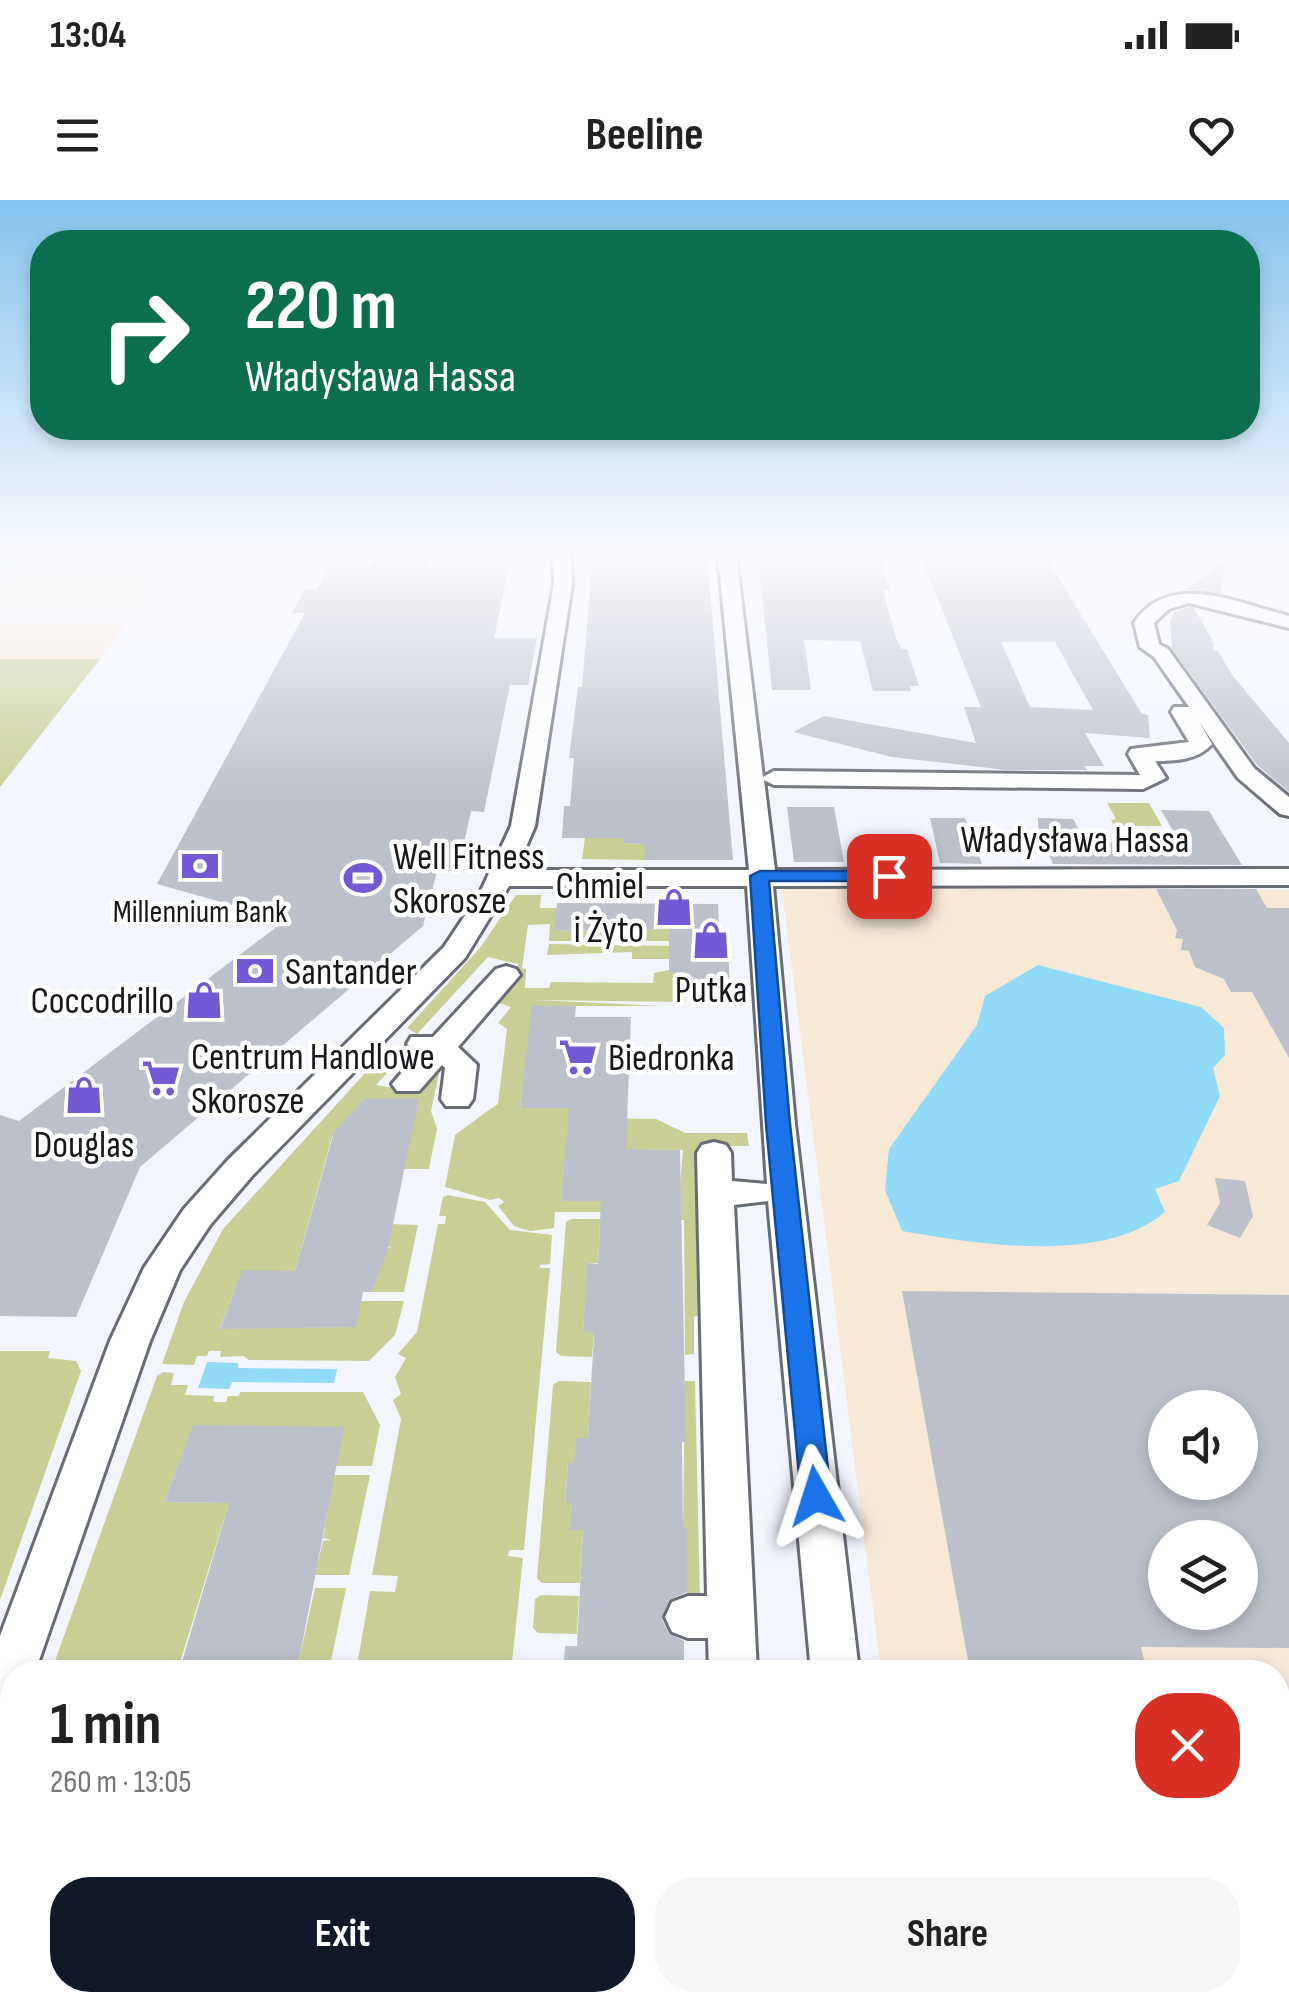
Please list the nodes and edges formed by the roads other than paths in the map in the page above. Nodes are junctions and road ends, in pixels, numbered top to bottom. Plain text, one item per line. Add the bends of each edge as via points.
1 (547, 640) edge
2 (736, 640) edge
3 (1148, 640) edge
4 (1182, 712) dead end
5 (774, 778) dead end
6 (1289, 809) edge
7 (760, 876) junction
8 (1289, 876) edge
9 (501, 878) junction
10 (506, 975) dead end
11 (431, 1046) junction
12 (408, 1084) dead end
13 (457, 1099) dead end
14 (730, 1180) dead end
15 (15, 1660) edge
16 (728, 1660) edge
17 (834, 1660) edge

1 - 9 street via 522,826
2 - 7 street
3 - 6 street via 1246,773
4 - 5 street via 1201,744 1139,754 1154,778 1142,782
7 - 8 street, Władysława Hassa
7 - 9 street, Władysława Hassa
7 - 17 street via 778,1124
9 - 15 street via 454,952 240,1168 163,1268
10 - 11 street
11 - 12 street
11 - 13 street via 460,1065
14 - 16 street via 709,1617

